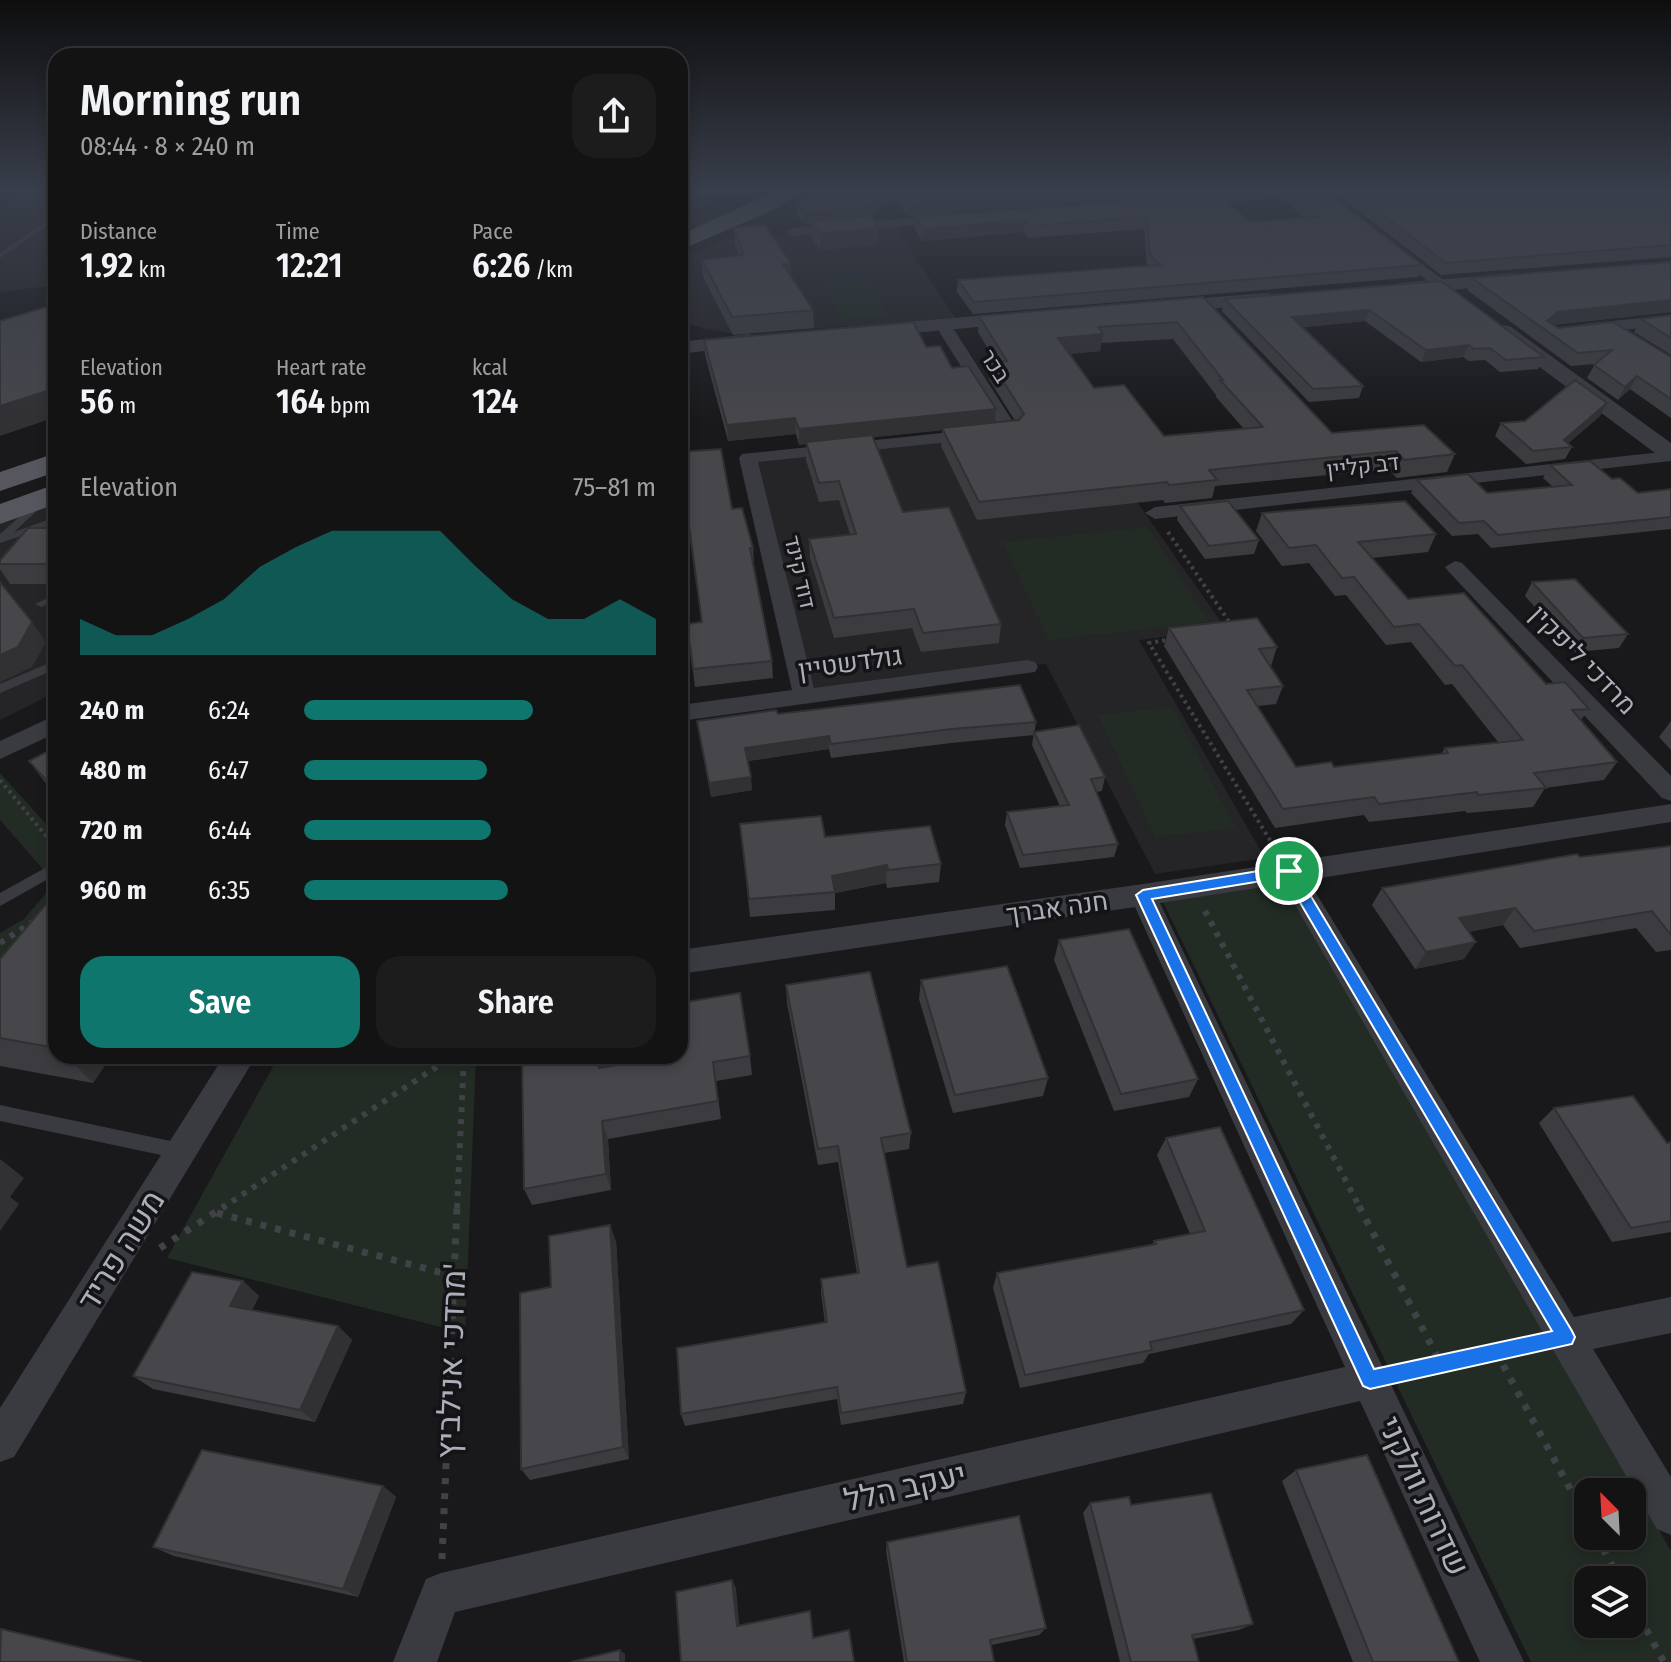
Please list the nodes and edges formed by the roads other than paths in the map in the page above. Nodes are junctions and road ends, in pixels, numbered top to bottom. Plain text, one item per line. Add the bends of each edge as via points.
1 (1417, 267) edge
2 (1534, 277) edge
3 (1443, 286) junction
4 (1383, 290) edge
5 (1293, 297) edge
6 (1203, 304) junction
7 (1142, 309) edge
8 (1050, 316) edge
9 (1671, 320) edge
10 (943, 325) junction
11 (1223, 325) edge
12 (1610, 327) junction
13 (1566, 331) edge
14 (853, 332) edge
15 (688, 334) edge
16 (763, 339) edge
17 (718, 342) junction
18 (1634, 343) edge
19 (688, 347) edge
20 (1671, 455) edge
21 (748, 458) joint
22 (48, 466) edge
23 (4, 485) edge
24 (48, 497) edge
25 (48, 500) edge
26 (48, 502) edge
27 (48, 502) edge
28 (1155, 513) road end
29 (0, 515) edge
30 (0, 541) edge
31 (1455, 567) dead end
32 (48, 601) edge
33 (41, 604) dead end
34 (1027, 667) dead end
35 (48, 668) edge
36 (0, 689) edge
37 (805, 697) junction
38 (688, 712) edge
39 (48, 727) edge
40 (0, 751) edge
41 (1671, 792) edge
42 (1671, 813) edge
43 (1289, 871) junction
44 (45, 874) dead end
45 (1143, 895) junction
46 (0, 900) edge
47 (688, 955) edge
48 (236, 1064) edge
49 (0, 1113) edge
50 (180, 1151) junction
51 (1671, 1315) edge
52 (1566, 1337) junction
53 (1370, 1380) junction
54 (0, 1443) edge
55 (1671, 1515) edge
56 (415, 1662) edge
57 (1502, 1662) edge

1 - 3 street
2 - 3 street
3 - 4 street
3 - 20 street
5 - 6 street
6 - 7 street
6 - 11 street
8 - 10 street
9 - 12 street
10 - 14 street
10 - 21 street, בכר via 1010,431
12 - 13 street
12 - 18 street
15 - 17 street
16 - 17 street
17 - 19 street
20 - 28 street, דב קליין
21 - 37 street, דוד קינד
22 - 23 main road
23 - 24 main road
25 - 29 main road
26 - 30 lane
27 - 30 lane
31 - 41 street, מרדכי ליפקין
32 - 33 lane
34 - 37 street, גולדשטיין
35 - 36 lane
37 - 38 street, גולדשטיין
39 - 40 street
42 - 43 street, חנה אברך
43 - 45 street, חנה אברך
43 - 52 street
44 - 46 lane
45 - 47 street, חנה אברך
45 - 53 street, שדרות וולקני
48 - 50 street, משה פריד
49 - 50 lane
50 - 54 street, משה פריד
51 - 52 street
52 - 55 street
53 - 56 street, יעקב הלל via 441,1594
53 - 57 street, שדרות וולקני

